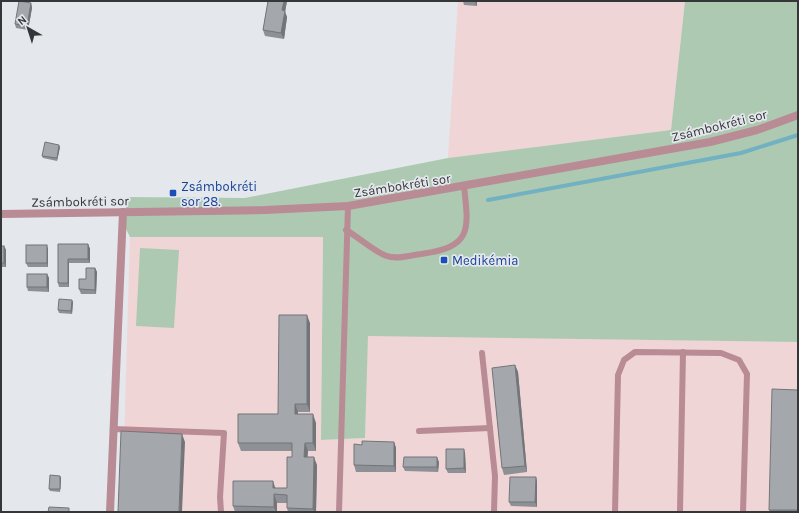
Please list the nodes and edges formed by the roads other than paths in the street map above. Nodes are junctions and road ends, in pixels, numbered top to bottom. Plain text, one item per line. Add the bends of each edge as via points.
1 (798, 115) edge
2 (464, 186) junction
3 (348, 206) junction
4 (123, 212) junction
5 (1, 214) edge
6 (346, 230) junction
7 (683, 352) junction
8 (482, 353) dead end
9 (490, 428) junction
10 (113, 429) junction
11 (419, 431) dead end
12 (110, 512) edge
13 (221, 512) edge
14 (339, 512) edge
15 (494, 512) edge
16 (615, 512) edge
17 (680, 512) edge
18 (743, 512) edge

1 - 2 street, Zsámbokréti sor via 757,130 710,142
2 - 3 street, Zsámbokréti sor
2 - 6 lane via 466,229 463,237 448,249 388,256
3 - 4 street, Zsámbokréti sor
3 - 6 lane
4 - 5 street, Zsámbokréti sor
4 - 10 street
6 - 14 lane
7 - 16 lane via 636,352 624,360 618,375
7 - 17 lane
7 - 18 lane via 721,353 739,360 746,374
8 - 9 lane
9 - 11 lane
9 - 15 lane via 495,476
10 - 12 street
10 - 13 lane via 224,433

